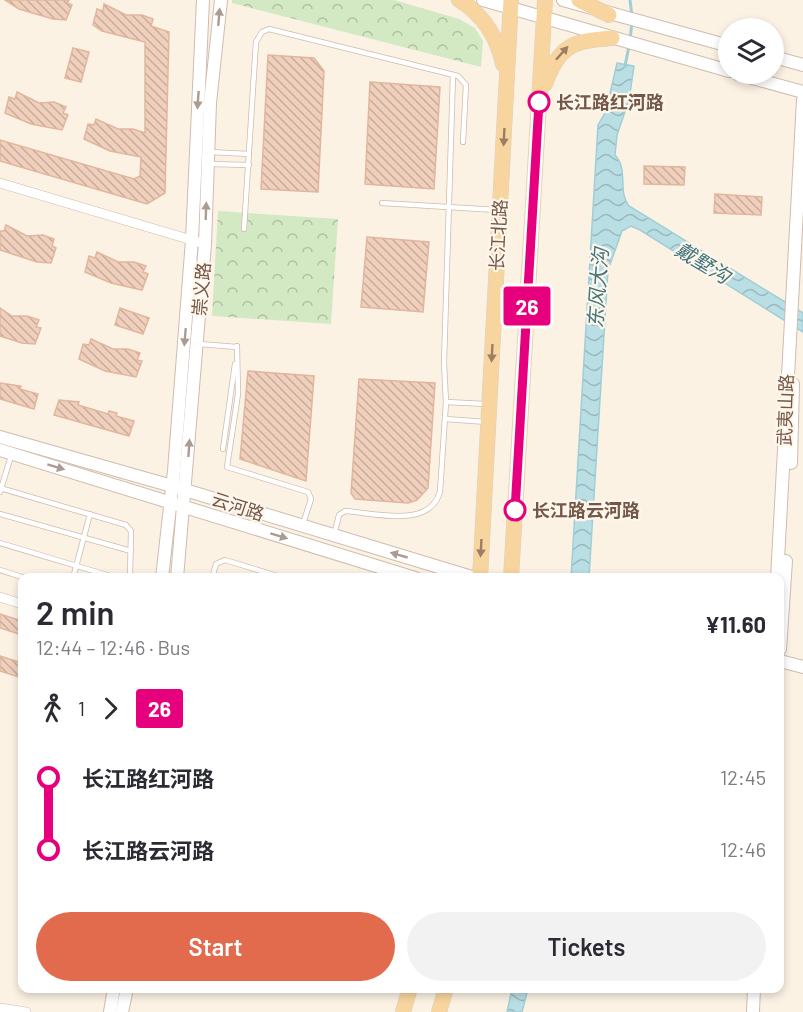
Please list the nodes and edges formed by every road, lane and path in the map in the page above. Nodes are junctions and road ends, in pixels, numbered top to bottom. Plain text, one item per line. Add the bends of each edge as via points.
1 (202, 0) edge
2 (220, 0) edge
3 (459, 0) edge
4 (483, 0) edge
5 (545, 0) edge
6 (563, 0) edge
7 (579, 0) edge
8 (511, 4) edge
9 (609, 15) junction
10 (544, 18) junction
11 (612, 38) junction
12 (718, 43) edge
13 (784, 60) edge
14 (803, 65) edge
15 (718, 68) edge
16 (453, 75) junction
17 (507, 79) junction
18 (774, 84) edge
19 (803, 92) edge
20 (539, 100) junction
21 (803, 100) edge
22 (463, 142) dead end
23 (249, 154) junction
24 (207, 158) junction
25 (249, 165) junction
26 (0, 183) edge
27 (382, 203) dead end
28 (450, 207) junction
29 (500, 210) junction
30 (803, 225) edge
31 (244, 228) dead end
32 (192, 240) junction
33 (205, 244) junction
34 (794, 303) junction
35 (792, 330) junction
36 (196, 344) junction
37 (237, 346) junction
38 (446, 402) junction
39 (489, 404) junction
40 (445, 419) junction
41 (488, 422) junction
42 (0, 437) edge
43 (223, 449) dead end
44 (6, 451) edge
45 (172, 486) junction
46 (0, 490) edge
47 (185, 490) junction
48 (170, 501) junction
49 (183, 506) junction
50 (0, 514) edge
51 (90, 514) junction
52 (303, 527) junction
53 (334, 536) junction
54 (84, 538) junction
55 (0, 543) edge
56 (131, 552) junction
57 (76, 565) junction
58 (0, 570) edge
59 (74, 573) edge
60 (101, 573) edge
61 (130, 573) edge
62 (163, 573) edge
63 (177, 573) edge
64 (213, 573) edge
65 (268, 573) edge
66 (399, 573) edge
67 (458, 573) edge
68 (480, 573) edge
69 (512, 573) edge
70 (777, 573) edge
71 (18, 576) edge
72 (784, 581) edge
73 (0, 597) edge
74 (18, 603) edge
75 (784, 662) edge
76 (803, 667) edge
77 (113, 993) edge
78 (126, 993) edge
79 (409, 993) edge
80 (445, 993) edge
81 (754, 993) edge
82 (0, 1008) edge
83 (26, 1012) edge
84 (110, 1012) edge
85 (122, 1012) edge
86 (403, 1012) edge
87 (440, 1012) edge
88 (753, 1012) edge

1 -> 32 street, 崇义路
24 -> 2 street, 崇义路
3 - 17 main road via 473,9 491,30
4 - 8 street
5 - 10 main road, 长江北路
6 - 9 street
7 - 9 main road
8 - 10 street
8 - 17 main road, 长江北路
9 - 12 street
10 - 11 street
10 - 20 main road, 长江北路
11 - 15 street
20 -> 11 main road via 552,63 569,45
13 - 14 street
16 - 22 lane via 466,85
16 - 23 lane via 269,29 256,42
16 - 28 lane
17 -> 29 main road, 长江北路
18 - 19 street
20 - 69 main road, 长江北路
21 - 34 street, 武夷山路
23 - 24 lane
23 - 25 lane
24 - 25 lane
33 -> 24 street, 崇义路
25 - 31 lane
26 - 32 street
27 - 28 lane
28 - 29 lane
28 - 38 lane
29 -> 39 main road, 长江北路
30 - 34 street, 武夷山路
32 - 33 street
32 -> 45 street, 崇义路
33 - 36 street, 崇义路
34 - 35 street, 武夷山路
35 - 70 street, 武夷山路
35 - 72 street, 武夷山路 via 794,412
36 - 37 lane
47 -> 36 street, 崇义路
37 - 43 lane
37 - 52 lane via 238,394 227,467 308,492 311,499
38 - 39 lane
38 - 40 lane
39 - 41 main road, 长江北路
40 - 41 lane
40 - 53 lane via 437,503 420,515 345,511 339,515
41 -> 68 main road, 长江北路
42 - 45 street, 云河路
44 - 46 lane
44 -> 48 street, 云河路
45 - 47 street, 云河路
45 - 48 street, 崇义路
46 - 51 lane
47 - 49 street, 崇义路
47 - 52 street, 云河路
48 - 49 street, 云河路
48 - 62 street, 崇义路
49 - 63 street, 崇义路
49 -> 66 street, 云河路
50 - 54 lane
51 - 54 lane
51 - 56 lane via 126,525 131,531
52 - 53 street, 云河路
67 -> 53 street, 云河路
54 - 56 lane
54 - 57 lane
55 - 57 lane
56 - 61 lane
57 - 59 lane
57 - 60 lane
58 - 71 lane
64 - 65 lane via 216,564 225,560
73 - 74 street
75 - 76 street
77 - 84 street
78 - 85 street
79 - 86 main road
80 - 87 main road
81 - 88 street
82 - 83 street

